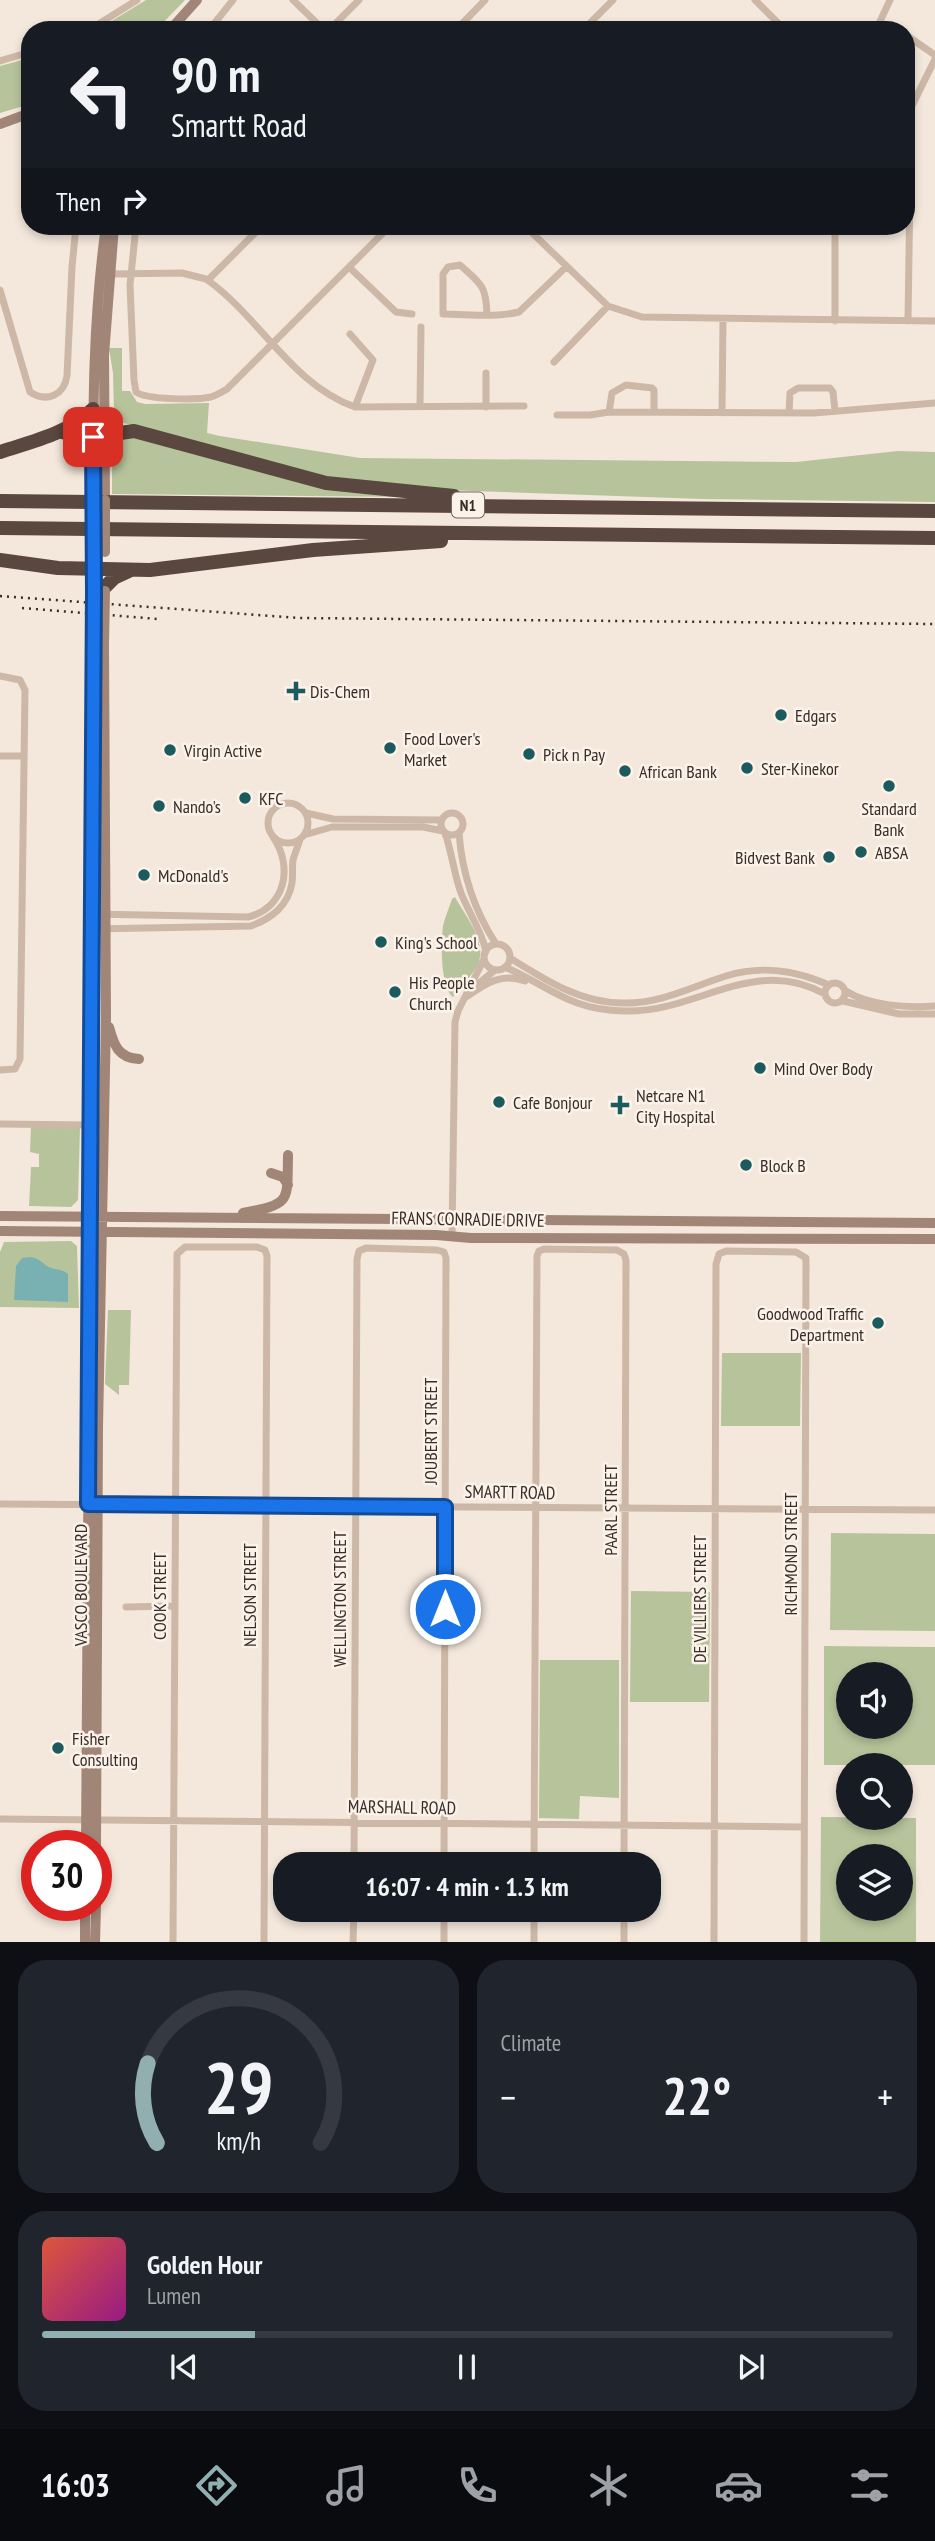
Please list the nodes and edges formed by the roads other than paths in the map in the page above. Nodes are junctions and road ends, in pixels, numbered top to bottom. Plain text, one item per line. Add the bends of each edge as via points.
1 (137, 0) edge
2 (197, 0) edge
3 (233, 0) edge
4 (293, 0) edge
5 (359, 0) edge
6 (485, 0) edge
7 (612, 0) edge
8 (755, 0) edge
9 (890, 0) edge
10 (103, 21) edge
11 (178, 21) edge
12 (216, 21) edge
13 (317, 21) edge
14 (337, 21) edge
15 (465, 21) edge
16 (592, 21) edge
17 (776, 21) edge
18 (880, 21) edge
19 (915, 43) edge
20 (21, 55) edge
21 (935, 57) edge
22 (0, 61) edge
23 (915, 99) edge
24 (21, 116) edge
25 (3, 122) edge
26 (75, 235) edge
27 (105, 235) edge
28 (113, 235) edge
29 (135, 235) edge
30 (253, 235) edge
31 (381, 235) edge
32 (534, 235) edge
33 (835, 235) edge
34 (909, 235) edge
35 (349, 267) junction
36 (566, 267) junction
37 (110, 273) junction
38 (131, 274) junction
39 (208, 280) junction
40 (98, 286) junction
41 (0, 290) edge
42 (608, 306) junction
43 (412, 314) dead end
44 (487, 314) junction
45 (723, 320) junction
46 (835, 321) junction
47 (908, 321) junction
48 (935, 321) edge
49 (421, 327) dead end
50 (350, 334) dead end
51 (272, 344) junction
52 (554, 362) dead end
53 (486, 373) dead end
54 (935, 403) edge
55 (420, 406) junction
56 (524, 406) dead end
57 (355, 407) junction
58 (486, 407) junction
59 (93, 409) junction
60 (835, 411) junction
61 (609, 412) junction
62 (654, 412) junction
63 (722, 413) junction
64 (789, 413) junction
65 (557, 415) dead end
66 (62, 432) junction
67 (99, 436) junction
68 (0, 452) edge
69 (0, 501) edge
70 (768, 508) junction
71 (935, 511) edge
72 (0, 528) edge
73 (522, 533) junction
74 (935, 538) edge
75 (0, 560) edge
76 (99, 569) junction
77 (131, 570) junction
78 (101, 590) junction
79 (99, 645) junction
80 (0, 677) edge
81 (0, 756) edge
82 (23, 756) junction
83 (306, 813) junction
84 (441, 820) junction
85 (444, 832) junction
86 (459, 833) junction
87 (273, 837) junction
88 (302, 837) junction
89 (92, 914) junction
90 (105, 915) junction
91 (92, 929) junction
92 (105, 929) junction
93 (496, 944) junction
94 (485, 955) junction
95 (510, 958) junction
96 (505, 967) junction
97 (495, 970) junction
98 (829, 985) junction
99 (541, 987) junction
100 (846, 991) junction
101 (825, 993) junction
102 (465, 998) junction
103 (843, 1000) junction
104 (935, 1006) edge
105 (935, 1014) edge
106 (106, 1018) junction
107 (139, 1059) dead end
108 (0, 1070) edge
109 (0, 1124) edge
110 (90, 1125) junction
111 (288, 1155) dead end
112 (271, 1173) dead end
113 (288, 1185) junction
114 (0, 1216) edge
115 (89, 1217) junction
116 (103, 1217) junction
117 (219, 1218) junction
118 (452, 1220) junction
119 (935, 1223) edge
120 (0, 1231) edge
121 (89, 1232) junction
122 (103, 1232) junction
123 (452, 1236) junction
124 (935, 1240) edge
125 (179, 1250) joint
126 (359, 1251) joint
127 (717, 1256) joint
128 (0, 1504) edge
129 (93, 1504) junction
130 (175, 1505) junction
131 (265, 1505) junction
132 (355, 1506) junction
133 (445, 1507) junction
134 (535, 1508) junction
135 (625, 1508) junction
136 (716, 1509) junction
137 (806, 1509) junction
138 (935, 1510) edge
139 (175, 1606) junction
140 (126, 1607) dead end
141 (0, 1819) edge
142 (91, 1820) junction
143 (174, 1821) junction
144 (354, 1822) junction
145 (265, 1823) junction
146 (445, 1824) junction
147 (534, 1824) junction
148 (625, 1825) junction
149 (715, 1825) junction
150 (804, 1827) junction
151 (89, 1830) edge
152 (93, 1830) edge
153 (354, 1852) edge
154 (444, 1852) edge
155 (534, 1852) edge
156 (624, 1852) edge
157 (85, 1921) edge
158 (96, 1921) edge
159 (354, 1922) edge
160 (444, 1922) edge
161 (534, 1922) edge
162 (624, 1922) edge
163 (85, 1942) edge
164 (95, 1942) edge
165 (173, 1942) edge
166 (264, 1942) edge
167 (354, 1942) edge
168 (444, 1942) edge
169 (534, 1942) edge
170 (624, 1942) edge
171 (714, 1942) edge
172 (804, 1942) edge

1 - 10 street
2 - 11 main road
3 - 12 street
4 - 13 street
5 - 14 street
6 - 15 street
7 - 16 street
8 - 17 street
9 - 18 street
19 - 21 street
20 - 22 street
21 - 23 street
24 - 25 main road
26 - 41 street via 68,376 57,394 45,398 30,392
27 - 40 main road
28 - 37 main road
29 - 38 street
30 - 39 street
31 - 35 street
32 - 36 street
33 - 46 street
34 - 47 street
35 - 43 street via 396,312
35 - 51 street
36 - 42 street
36 - 44 street via 519,312
37 - 38 street
37 - 40 street
37 - 67 main road
38 - 39 street via 188,274
38 - 51 street via 135,388 139,395 214,396
39 - 51 street
40 - 59 main road
42 - 45 street via 642,317
42 - 52 street
44 - 44 street via 483,286 460,265 448,267 443,274 443,314
45 - 46 street
45 - 63 street
46 - 47 street
47 - 48 street
49 - 55 street
50 - 57 street via 373,360
51 - 57 street via 333,398
53 - 58 street
54 - 60 street
55 - 57 street
55 - 58 street
56 - 58 street
59 - 66 highway
59 - 67 main road
60 - 64 street
60 - 64 street via 830,388 798,388 790,393
61 - 62 street
61 - 62 street via 612,393 625,385 652,388
61 - 65 street
62 - 63 street
63 - 64 street
66 - 67 highway
66 - 68 highway
67 - 70 highway via 134,431 326,483 388,491
67 - 76 main road, VASCO BOULEVARD, bridge
69 - 70 highway, N1
70 - 71 highway, N1
72 - 73 highway, N1
73 - 74 highway, N1
73 - 77 highway
75 - 76 highway
76 - 77 highway
76 - 78 main road, VASCO BOULEVARD
77 - 78 highway
78 - 79 main road, VASCO BOULEVARD, bridge
79 - 89 main road, VASCO BOULEVARD
79 - 90 main road, VASCO BOULEVARD
80 - 82 street via 14,677 24,684
81 - 82 street
82 - 108 street via 20,1059 15,1069
83 - 84 street via 333,819
83 - 87 street via 292,803 279,804 267,820
83 - 88 street via 308,824
84 - 85 street
84 - 86 street via 449,813 459,815 463,825
85 - 86 street
85 - 88 street via 423,827 332,827
85 - 94 street
86 - 93 street via 469,890
87 - 88 street via 290,843
87 - 90 street via 284,859 284,880 275,902 258,915
88 - 92 street via 288,896 263,921 251,926
89 - 90 street
89 - 91 main road, VASCO BOULEVARD
90 - 92 main road, VASCO BOULEVARD
91 - 92 street
91 - 110 main road, VASCO BOULEVARD
92 - 106 main road, VASCO BOULEVARD
93 - 94 street
93 - 95 street via 506,948
94 - 97 street via 488,966
94 - 102 street
95 - 96 street
95 - 98 street via 571,992 621,1003 673,996 726,976 764,969 798,972
96 - 97 street
96 - 99 street
97 - 102 street
98 - 100 street via 840,984
98 - 101 street
99 - 101 street via 565,1000 621,1012 664,1009 758,980 794,981
99 - 102 street via 508,977 488,982
100 - 103 street
100 - 104 street via 882,1002
101 - 103 street via 831,1003
102 - 118 street via 455,1034
103 - 105 street via 890,1013
106 - 107 main road via 117,1051
106 - 116 main road, VASCO BOULEVARD
109 - 110 street
110 - 115 main road, VASCO BOULEVARD
111 - 113 main road
112 - 113 main road via 283,1177
113 - 117 main road via 285,1198 275,1207
114 - 115 main road, FRANS CONRADIE DRIVE
115 - 116 main road, FRANS CONRADIE DRIVE
115 - 121 main road, VASCO BOULEVARD
116 - 117 main road, FRANS CONRADIE DRIVE
116 - 122 main road, VASCO BOULEVARD
117 - 118 main road, FRANS CONRADIE DRIVE
118 - 119 main road, FRANS CONRADIE DRIVE
118 - 123 street
120 - 121 main road, FRANS CONRADIE DRIVE
121 - 122 main road, FRANS CONRADIE DRIVE
121 - 129 main road, VASCO BOULEVARD
122 - 123 main road, FRANS CONRADIE DRIVE
122 - 129 main road, VASCO BOULEVARD
123 - 124 main road, FRANS CONRADIE DRIVE
125 - 130 street, COOK STREET
125 - 131 street, NELSON STREET via 257,1248 266,1254
126 - 132 street, WELLINGTON STREET
126 - 133 street, JOUBERT STREET via 441,1250 445,1255
127 - 136 street, DE VILLIERS STREET
127 - 137 street, RICHMOND STREET via 726,1251 796,1252 806,1258
128 - 129 street, SMARTT ROAD
129 - 130 street, SMARTT ROAD
129 - 142 main road, VASCO BOULEVARD
130 - 131 street, SMARTT ROAD
130 - 139 street, COOK STREET
131 - 132 street, SMARTT ROAD
131 - 145 street, NELSON STREET
132 - 133 street, SMARTT ROAD
132 - 144 street, WELLINGTON STREET
133 - 134 street, SMARTT ROAD
133 - 146 street, JOUBERT STREET
134 - 135 street, SMARTT ROAD
134 - 135 street, PAARL STREET via 537,1261 544,1249 617,1251 626,1257
134 - 147 street
135 - 136 street, SMARTT ROAD
135 - 148 street, PAARL STREET
136 - 137 street, SMARTT ROAD
136 - 149 street, DE VILLIERS STREET
137 - 138 street, SMARTT ROAD
137 - 150 street, RICHMOND STREET
139 - 140 street
139 - 143 street, COOK STREET
141 - 142 street, MARSHALL ROAD
142 - 143 street, MARSHALL ROAD
142 - 151 main road, VASCO BOULEVARD
142 - 152 main road, VASCO BOULEVARD
143 - 145 street, MARSHALL ROAD
143 - 165 street, COOK STREET
144 - 145 street, MARSHALL ROAD
144 - 146 street, MARSHALL ROAD
144 - 153 street, WELLINGTON STREET
145 - 166 street, NELSON STREET
146 - 147 street, MARSHALL ROAD
146 - 154 street, JOUBERT STREET
147 - 148 street, MARSHALL ROAD
147 - 155 street
148 - 149 street, MARSHALL ROAD
148 - 156 street, PAARL STREET
149 - 150 street, MARSHALL ROAD
149 - 171 street, DE VILLIERS STREET
150 - 172 street, RICHMOND STREET
157 - 163 main road
158 - 164 main road
159 - 167 street
160 - 168 street
161 - 169 street
162 - 170 street

